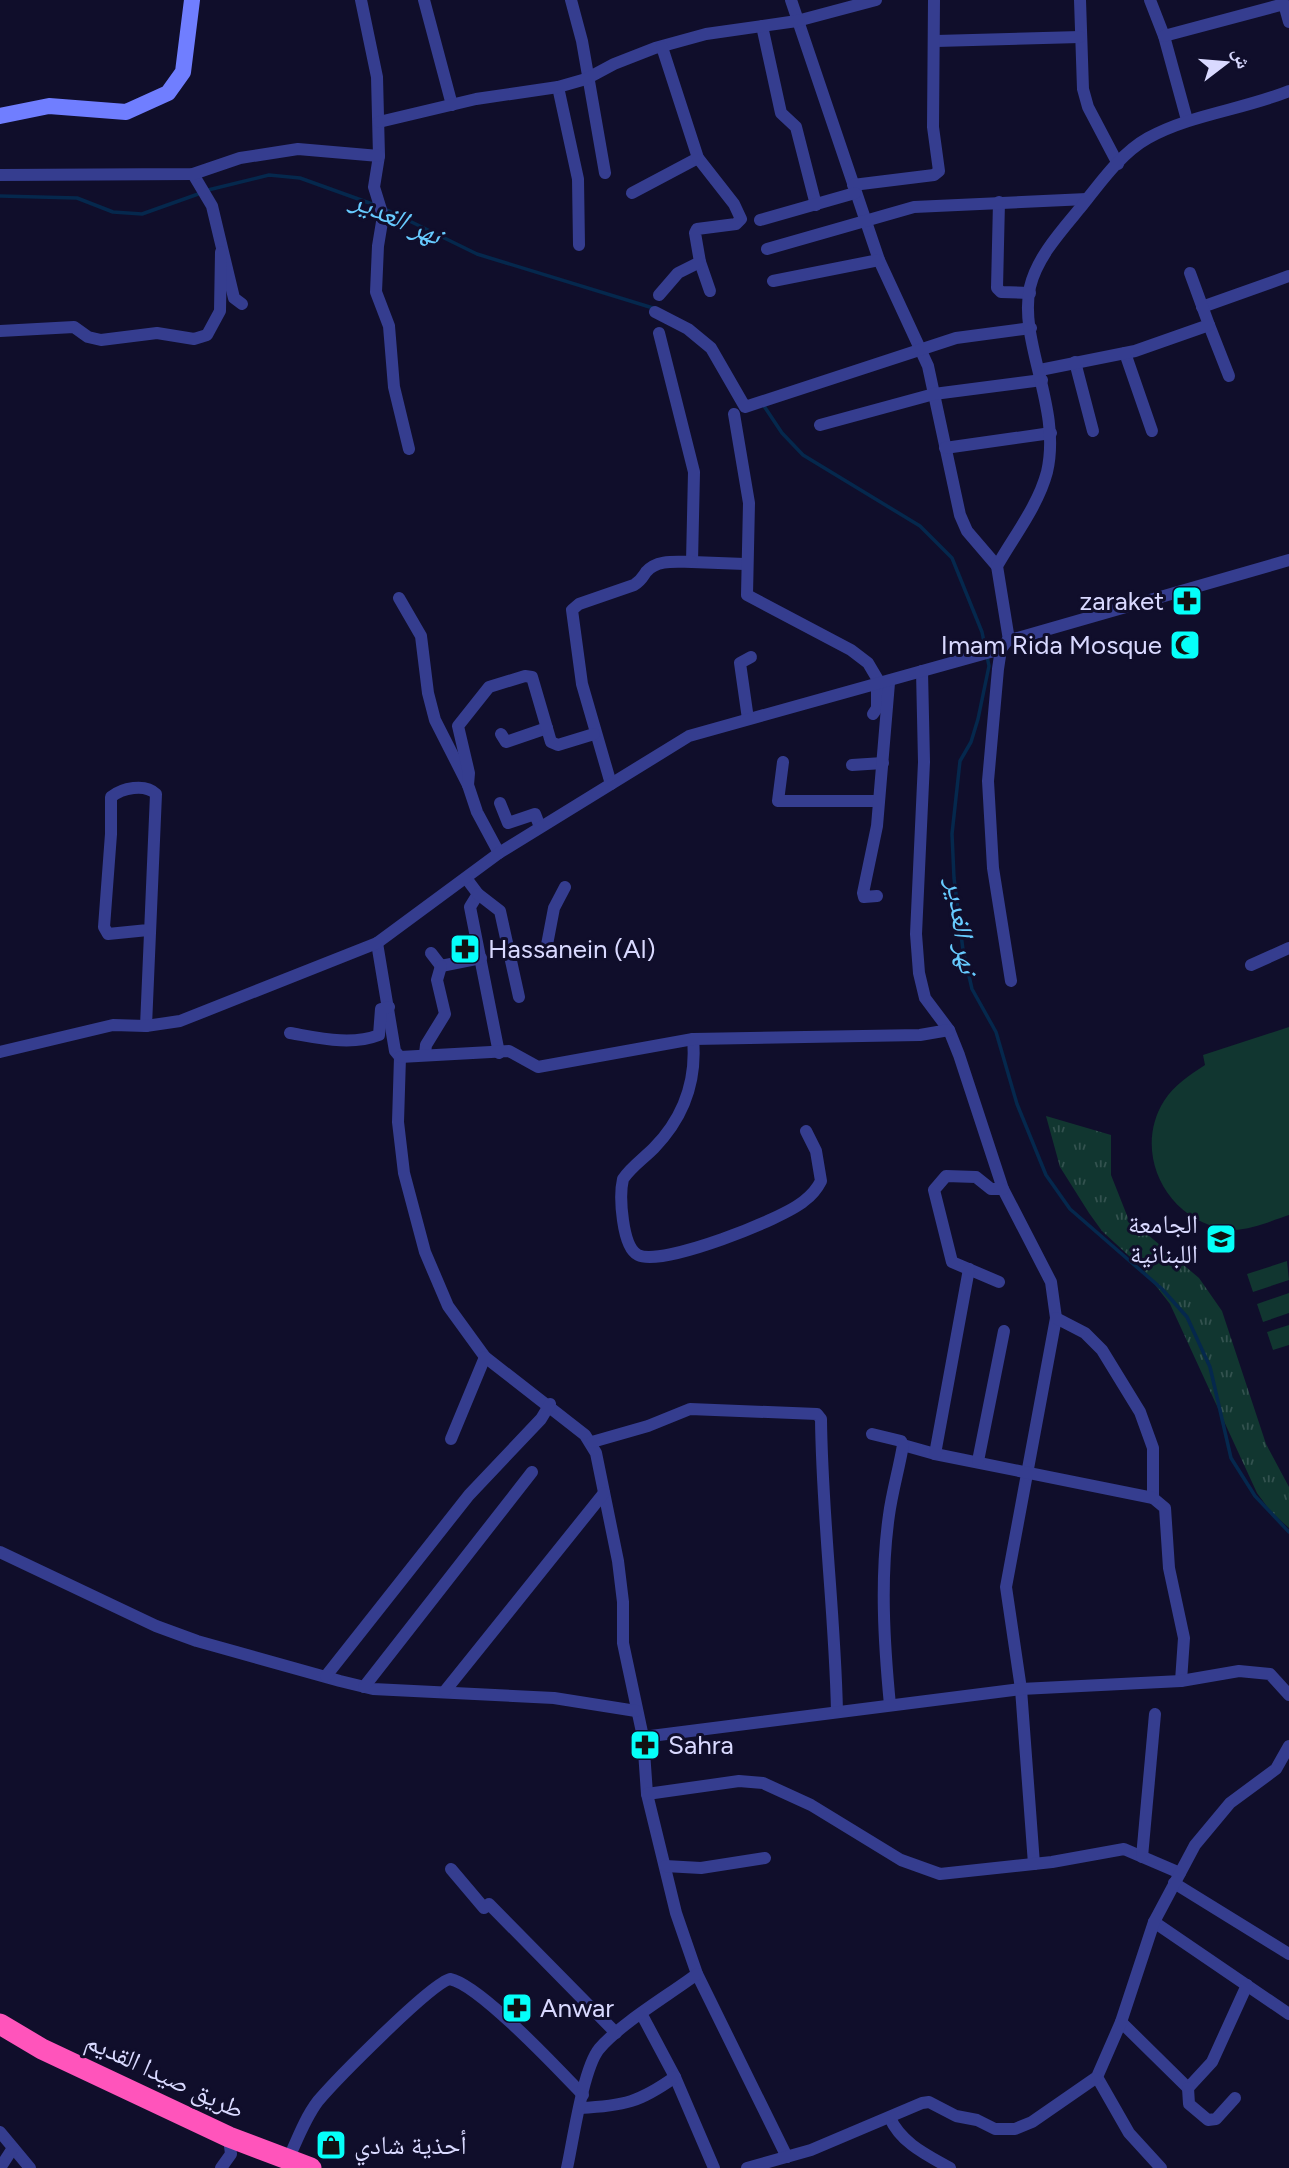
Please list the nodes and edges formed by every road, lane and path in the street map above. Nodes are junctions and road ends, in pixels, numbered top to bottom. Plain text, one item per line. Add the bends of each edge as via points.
1 (192, 0) edge
2 (361, 0) edge
3 (425, 0) edge
4 (571, 0) edge
5 (791, 0) edge
6 (876, 0) edge
7 (934, 0) edge
8 (1080, 0) edge
9 (1150, 0) edge
10 (1283, 2) edge
11 (850, 3) edge
12 (797, 21) junction
13 (1289, 22) edge
14 (762, 26) junction
15 (1164, 36) junction
16 (1080, 37) junction
17 (936, 41) junction
18 (663, 47) junction
19 (586, 79) junction
20 (558, 87) junction
21 (1289, 92) edge
22 (452, 105) junction
23 (0, 116) edge
24 (1187, 121) junction
25 (379, 122) junction
26 (379, 156) junction
27 (698, 158) junction
28 (1118, 164) junction
29 (605, 173) dead end
30 (0, 176) edge
31 (197, 178) junction
32 (854, 189) junction
33 (632, 193) dead end
34 (1087, 199) junction
35 (999, 202) junction
36 (816, 205) junction
37 (760, 220) dead end
38 (865, 220) junction
39 (579, 245) dead end
40 (767, 249) dead end
41 (221, 252) junction
42 (879, 260) junction
43 (700, 262) junction
44 (1190, 273) dead end
45 (1289, 275) edge
46 (772, 281) dead end
47 (710, 291) dead end
48 (1030, 293) junction
49 (659, 295) dead end
50 (242, 304) dead end
51 (1202, 307) junction
52 (655, 312) dead end
53 (1209, 325) junction
54 (1031, 328) junction
55 (0, 331) edge
56 (659, 334) dead end
57 (921, 349) junction
58 (1125, 353) junction
59 (1075, 362) junction
60 (1041, 375) junction
61 (1229, 376) dead end
62 (934, 394) junction
63 (734, 414) dead end
64 (820, 425) dead end
65 (1093, 431) dead end
66 (1152, 431) dead end
67 (1051, 433) junction
68 (409, 449) dead end
69 (945, 449) junction
70 (1289, 560) edge
71 (692, 562) junction
72 (745, 564) junction
73 (997, 566) junction
74 (398, 598) dead end
75 (1002, 647) junction
76 (751, 657) dead end
77 (922, 671) junction
78 (882, 685) junction
79 (873, 714) dead end
80 (748, 719) junction
81 (547, 728) junction
82 (501, 734) dead end
83 (594, 734) junction
84 (783, 762) dead end
85 (883, 763) junction
86 (852, 765) dead end
87 (611, 784) junction
88 (468, 785) junction
89 (878, 801) junction
90 (500, 803) dead end
91 (540, 827) junction
92 (499, 853) junction
93 (466, 878) junction
94 (565, 887) dead end
95 (478, 894) junction
96 (877, 897) dead end
97 (148, 930) junction
98 (377, 943) junction
99 (1289, 948) edge
100 (431, 953) dead end
101 (509, 955) junction
102 (481, 958) junction
103 (1251, 965) dead end
104 (441, 966) junction
105 (1011, 981) dead end
106 (519, 997) dead end
107 (389, 1007) junction
108 (146, 1026) junction
109 (949, 1030) junction
110 (290, 1033) dead end
111 (693, 1039) junction
112 (0, 1052) edge
113 (499, 1053) junction
114 (425, 1054) junction
115 (400, 1057) junction
116 (806, 1131) dead end
117 (1003, 1189) junction
118 (969, 1269) junction
119 (999, 1282) dead end
120 (1056, 1318) junction
121 (1004, 1331) dead end
122 (485, 1357) junction
123 (550, 1404) junction
124 (872, 1434) dead end
125 (451, 1439) dead end
126 (592, 1443) junction
127 (903, 1446) junction
128 (935, 1454) junction
129 (978, 1461) junction
130 (1025, 1470) junction
131 (532, 1472) dead end
132 (604, 1493) junction
133 (1153, 1498) junction
134 (0, 1552) edge
135 (326, 1676) junction
136 (1181, 1681) junction
137 (364, 1687) junction
138 (1021, 1689) junction
139 (445, 1691) junction
140 (1289, 1695) edge
141 (890, 1705) junction
142 (636, 1711) junction
143 (836, 1712) junction
144 (1155, 1714) dead end
145 (643, 1737) junction
146 (1289, 1746) edge
147 (647, 1794) junction
148 (1142, 1857) junction
149 (765, 1858) dead end
150 (1034, 1864) junction
151 (665, 1866) junction
152 (451, 1869) dead end
153 (1177, 1878) junction
154 (1154, 1923) junction
155 (1289, 1954) edge
156 (697, 1974) junction
157 (1247, 1984) junction
158 (1289, 2014) edge
159 (642, 2015) junction
160 (1121, 2022) junction
161 (0, 2024) edge
162 (616, 2033) junction
163 (675, 2077) junction
164 (1097, 2077) junction
165 (1188, 2088) junction
166 (1235, 2098) dead end
167 (582, 2101) junction
168 (890, 2118) junction
169 (0, 2132) edge
170 (229, 2137) junction
171 (13, 2148) junction
172 (791, 2156) junction
173 (288, 2160) junction
174 (765, 2166) edge
175 (0, 2168) edge
176 (30, 2168) edge
177 (221, 2168) edge
178 (311, 2168) edge
179 (567, 2168) edge
180 (714, 2168) edge
181 (747, 2168) edge
182 (804, 2168) edge
183 (950, 2168) edge
184 (1161, 2168) edge

1 - 23 street via 184,72 168,93 126,112 49,106
2 - 25 street via 377,77
3 - 22 street
4 - 19 street
5 - 12 street
6 - 11 street
7 - 17 street
8 - 16 street
9 - 15 street
10 - 13 street
10 - 15 street
11 - 12 street
12 - 14 street
12 - 32 street
14 - 18 street via 706,34
14 - 36 street via 781,113 796,127
15 - 24 street
16 - 17 street
16 - 28 street via 1088,107
17 - 32 street via 933,127 939,172
18 - 19 street
18 - 27 street
19 - 20 street
19 - 29 street
20 - 22 street
20 - 39 street via 578,179
21 - 24 street
22 - 25 street
24 - 28 street via 1133,147
25 - 26 street
26 - 31 street via 298,149 240,158
26 - 68 street via 374,187 382,212 376,292 389,326 394,387
27 - 33 street
27 - 43 street via 741,219 736,224 697,229
28 - 34 street
30 - 31 street
31 - 41 street via 207,195
32 - 36 street
32 - 38 street
34 - 35 street
34 - 48 street via 1043,259
35 - 38 street via 914,207
35 - 48 street via 997,288
36 - 37 street
38 - 40 street
38 - 42 street
41 - 50 street via 234,298
41 - 55 street via 220,311 207,335 194,339 157,333 101,340 74,327
42 - 46 street
42 - 57 street
43 - 47 street
43 - 49 street via 678,273
44 - 51 street
45 - 51 street
48 - 54 street
51 - 53 street
52 - 57 street via 688,329 711,348 745,407
53 - 58 street
53 - 61 street
54 - 57 street via 956,338
54 - 60 street
56 - 71 street via 694,472
57 - 62 street
58 - 59 street
58 - 66 street
59 - 60 street
59 - 65 street
60 - 62 street
60 - 67 street
62 - 64 street
62 - 69 street
63 - 72 street via 749,503
67 - 69 street
67 - 73 street via 1038,494
69 - 73 street via 964,523
70 - 75 street
71 - 72 street
71 - 83 street via 663,562 634,585 572,610
72 - 78 street via 747,595 851,650 868,663
73 - 75 street
74 - 88 street via 421,636 435,720
75 - 77 street
75 - 105 street via 988,781 993,868
76 - 80 street via 740,663
77 - 78 street
77 - 109 street via 924,762 916,934 925,998
78 - 79 street
78 - 80 street
78 - 85 street
80 - 87 street via 689,736
81 - 82 street via 506,743
81 - 83 street via 551,742 558,745
81 - 88 street via 532,677 484,691 458,726
83 - 87 street
84 - 89 street via 778,801
85 - 86 street
85 - 89 street
87 - 91 street
88 - 92 street
89 - 96 street via 863,893 864,897
90 - 91 street via 508,823 536,814
91 - 92 street
92 - 93 street
93 - 95 street
93 - 98 street
94 - 101 street via 554,908 547,950
95 - 101 street via 500,911
95 - 102 street via 470,907
97 - 97 street via 108,933 104,927 111,797 125,788 150,789 156,794
97 - 108 street
98 - 107 street
98 - 108 street via 180,1021
99 - 103 street
100 - 104 street
101 - 106 street
102 - 104 street
102 - 113 street
104 - 114 street via 437,980 445,1014
107 - 110 street via 381,1009 379,1035 370,1038 339,1040
107 - 115 street via 395,1051
108 - 112 street via 113,1025
109 - 111 street via 920,1035
109 - 117 street
111 - 113 street via 538,1067 509,1051
111 - 116 street via 696,1067 685,1103 666,1135 623,1179 624,1227 636,1254 646,1258 690,1250 803,1202 821,1181 816,1151
113 - 114 street
114 - 115 street
115 - 122 street via 398,1122 404,1173 425,1252 448,1306
117 - 118 street via 991,1189 976,1177 946,1176 933,1190 952,1262
117 - 120 street via 1051,1282
118 - 119 street
118 - 128 street
120 - 130 street
120 - 133 street via 1085,1333 1102,1350 1140,1412 1153,1448
121 - 129 street
122 - 123 street via 502,1374
122 - 125 street
123 - 126 street
123 - 135 street via 469,1495
124 - 127 street via 901,1441
126 - 132 street
126 - 143 street via 690,1409 817,1414 821,1419 826,1559 835,1636
127 - 128 street
127 - 141 street via 889,1516 885,1592
128 - 129 street
129 - 130 street
130 - 133 street
130 - 138 street via 1006,1587
131 - 137 street
132 - 139 street
132 - 142 street via 618,1561 623,1643
133 - 136 street via 1165,1508 1169,1568 1184,1638
134 - 135 street via 156,1626
135 - 137 street
136 - 138 street
136 - 140 street via 1239,1671 1263,1672
137 - 139 street
138 - 141 street
138 - 150 street
139 - 142 street via 554,1698
141 - 143 street
142 - 145 street
143 - 145 street
144 - 148 street
145 - 147 street
146 - 153 street via 1276,1769 1230,1803 1204,1832
147 - 150 street via 738,1781 763,1783 811,1804 901,1860 940,1874
147 - 151 street
148 - 150 street via 1124,1849
148 - 153 street
149 - 151 street via 701,1868
151 - 156 street
152 - 162 street via 484,1908 489,1904
153 - 154 street
153 - 155 street
154 - 157 street
154 - 160 street
156 - 159 street
156 - 172 street
157 - 158 street
157 - 165 street via 1212,2062
159 - 162 street
159 - 163 street
160 - 164 street
160 - 165 street
161 - 170 highway, طريق صيدا القديم via 42,2049
162 - 167 street via 597,2051
163 - 167 street via 645,2098 609,2107
163 - 180 street
164 - 168 street via 1015,2129 995,2129 929,2102
164 - 184 street via 1129,2133
165 - 166 street via 1189,2104 1208,2120 1216,2119
167 - 173 street via 494,2009 455,1980 444,1980 317,2103
167 - 179 street
168 - 172 street
168 - 183 street via 903,2137
169 - 171 street
170 - 173 highway, طريق صيدا القديم
170 - 177 street via 231,2154
171 - 175 street
171 - 176 street
172 - 174 street
172 - 182 street
173 - 178 highway, طريق صيدا القديم
174 - 181 street

